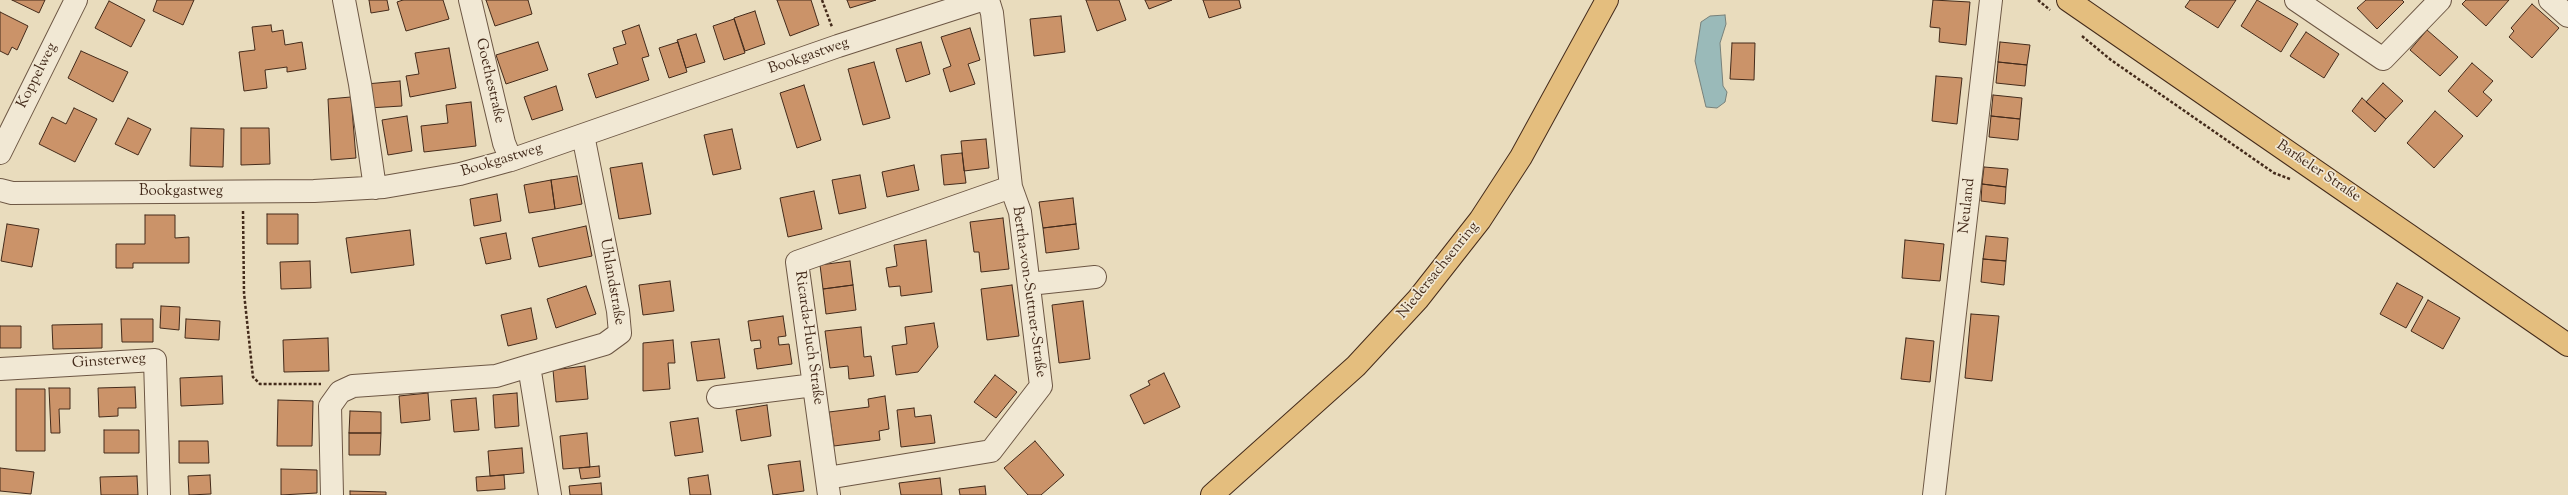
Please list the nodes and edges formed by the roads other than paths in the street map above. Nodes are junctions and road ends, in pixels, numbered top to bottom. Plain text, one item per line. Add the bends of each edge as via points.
1 (76, 0) edge
2 (344, 0) edge
3 (470, 0) edge
4 (981, 0) edge
5 (988, 0) edge
6 (1607, 0) edge
7 (1991, 0) edge
8 (2068, 0) edge
9 (2296, 0) edge
10 (2440, 0) edge
11 (2550, 0) edge
12 (2568, 16) edge
13 (583, 135) junction
14 (0, 153) edge
15 (511, 160) junction
16 (1011, 187) junction
17 (375, 188) junction
18 (0, 190) edge
19 (1095, 277) dead end
20 (1029, 284) junction
21 (2568, 345) edge
22 (529, 366) junction
23 (0, 369) edge
24 (814, 384) junction
25 (718, 397) dead end
26 (828, 487) edge
27 (159, 495) edge
28 (332, 495) edge
29 (550, 495) edge
30 (1212, 495) edge
31 (1934, 495) edge

1 - 14 street, Koppelweg
2 - 17 street via 360,84
3 - 15 street, Goethestraße via 502,137
4 - 13 street, Bookgastweg via 838,46
5 - 16 street, Bertha-von-Suttner-Straße via 992,14
6 - 30 main road, Niedersachsenring via 1521,157 1480,220 1418,299 1356,366
7 - 31 street, Neuland
8 - 21 main road, Barßeler Straße
9 - 10 street via 2383,59
11 - 12 street
13 - 15 street, Bookgastweg
13 - 22 street, Uhlandstraße via 618,311 620,333 605,344
15 - 17 street, Bookgastweg via 460,174
16 - 20 street, Bertha-von-Suttner-Straße via 1020,212
16 - 24 street, Ricarda-Huch Straße via 797,262
17 - 18 street, Bookgastweg via 12,193
19 - 20 street
20 - 26 street, Bertha-von-Suttner-Straße via 1041,386 991,451
22 - 28 street, Uhlandstraße via 496,376 353,386 340,392 330,406
22 - 29 street
23 - 27 street, Ginsterweg via 155,360
24 - 25 street
24 - 26 street, Ricarda-Huch Straße

